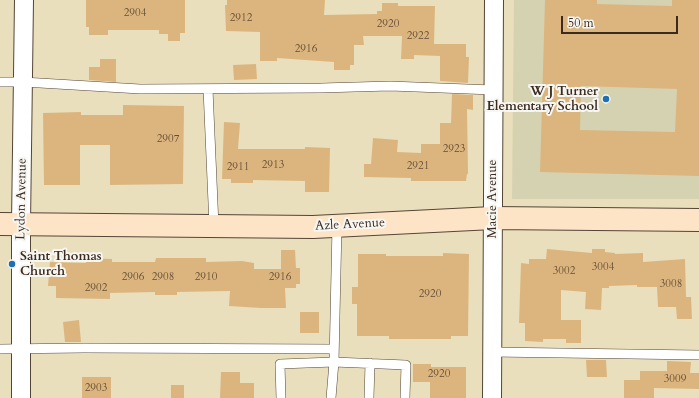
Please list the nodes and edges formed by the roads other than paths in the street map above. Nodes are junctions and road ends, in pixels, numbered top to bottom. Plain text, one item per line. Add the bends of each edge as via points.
1 (24, 0) edge
2 (494, 0) edge
3 (0, 82) edge
4 (23, 82) junction
5 (208, 89) junction
6 (493, 90) junction
7 (493, 218) junction
8 (699, 220) edge
9 (0, 224) edge
10 (21, 224) junction
11 (214, 226) junction
12 (337, 226) junction
13 (21, 348) junction
14 (0, 349) edge
15 (334, 349) junction
16 (492, 352) junction
17 (699, 355) edge
18 (334, 362) junction
19 (370, 364) junction
20 (21, 398) edge
21 (281, 398) edge
22 (331, 398) edge
23 (369, 398) edge
24 (405, 398) edge
25 (492, 398) edge

1 - 4 street, Lydon Avenue
2 - 6 street, Macie Avenue
3 - 4 lane
4 - 5 lane via 140,90
4 - 10 street, Lydon Avenue
5 - 6 lane via 390,86
5 - 11 lane
6 - 7 street, Macie Avenue
7 - 8 main road, Azle Avenue
7 - 12 main road, Azle Avenue
7 - 16 street, Macie Avenue
9 - 10 main road, Azle Avenue
10 - 11 main road, Azle Avenue
10 - 13 street, Lydon Avenue
11 - 12 main road, Azle Avenue
12 - 15 lane
13 - 14 lane
13 - 15 lane
13 - 20 street, Lydon Avenue
15 - 18 lane
16 - 17 lane
16 - 25 street, Macie Avenue
18 - 19 lane
18 - 21 lane via 280,364
18 - 22 lane
19 - 23 lane
19 - 24 lane via 406,365

